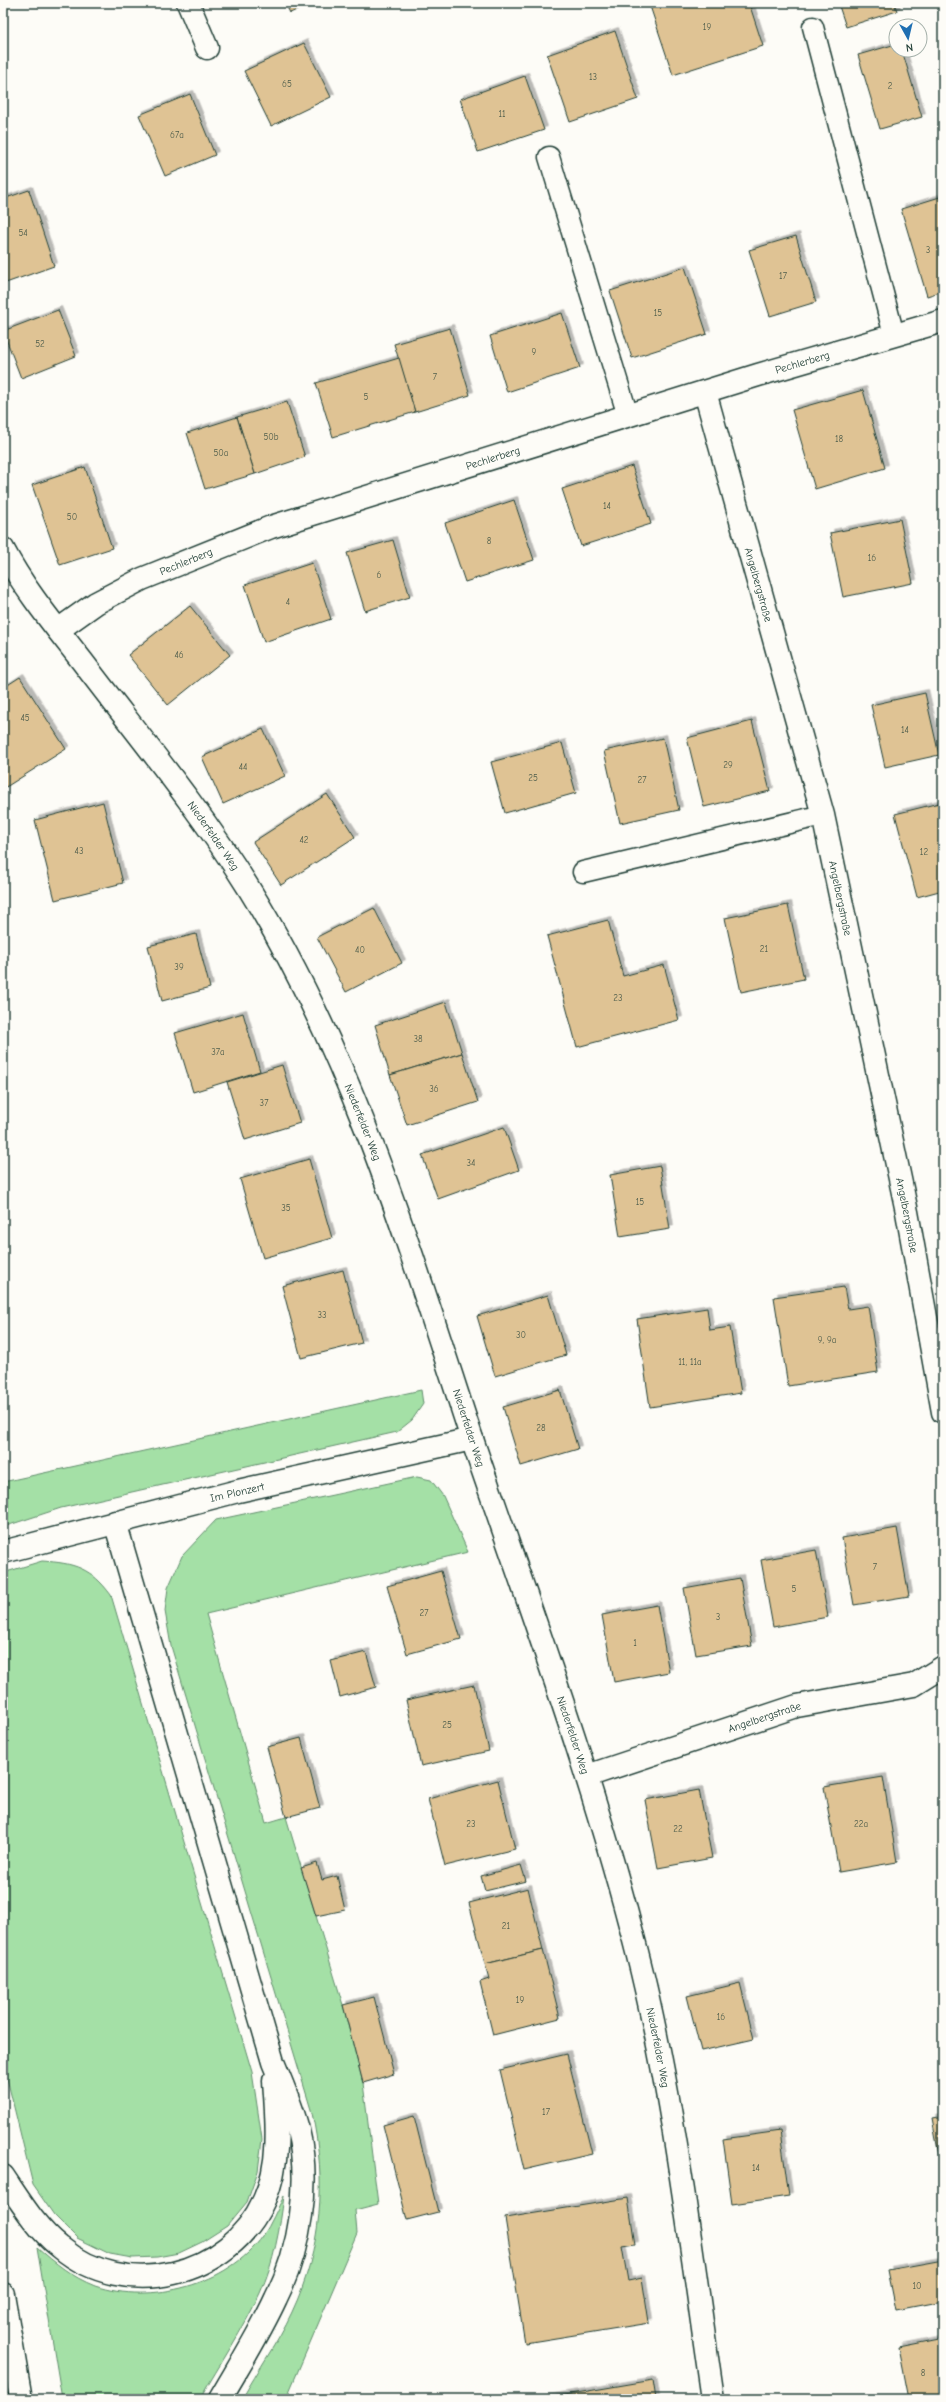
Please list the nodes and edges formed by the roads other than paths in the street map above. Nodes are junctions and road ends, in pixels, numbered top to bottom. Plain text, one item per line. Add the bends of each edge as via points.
1 (188, 3) edge
2 (812, 27) dead end
3 (207, 48) dead end
4 (549, 157) dead end
5 (943, 321) edge
6 (894, 334) junction
7 (704, 392) junction
8 (628, 416) junction
9 (3, 549) edge
10 (58, 630) junction
11 (823, 815) junction
12 (583, 872) dead end
13 (943, 1412) edge
14 (472, 1439) junction
15 (116, 1522) junction
16 (3, 1552) edge
17 (943, 1667) edge
18 (587, 1776) junction
19 (273, 2062) junction
20 (3, 2176) edge
21 (3, 2294) edge
22 (21, 2399) edge
23 (220, 2399) edge
24 (713, 2399) edge

1 - 3 main road
2 - 6 lane
4 - 8 lane
5 - 6 main road, Pechlerberg
6 - 7 main road, Pechlerberg
7 - 8 main road, Pechlerberg
7 - 11 main road, Angelbergstraße
8 - 10 main road, Pechlerberg via 271,527 142,579 96,603
9 - 10 main road, Niederfelder Weg
10 - 14 main road, Niederfelder Weg via 220,845 268,920 300,981 326,1032 373,1146
11 - 12 lane
11 - 13 main road, Angelbergstraße via 907,1212
14 - 15 main road, Im Plonzert via 238,1491
14 - 18 main road, Niederfelder Weg
15 - 16 main road, Im Plonzert
15 - 19 main road
17 - 18 main road, Angelbergstraße via 914,1685 797,1706
18 - 24 main road, Niederfelder Weg via 638,1953 678,2148
19 - 20 main road via 277,2123 271,2177 265,2200 251,2226 235,2242 203,2263 171,2274 136,2277 106,2272 83,2263 60,2247 37,2224
19 - 23 main road via 298,2131 303,2180 300,2214 289,2264 277,2297
21 - 22 main road

